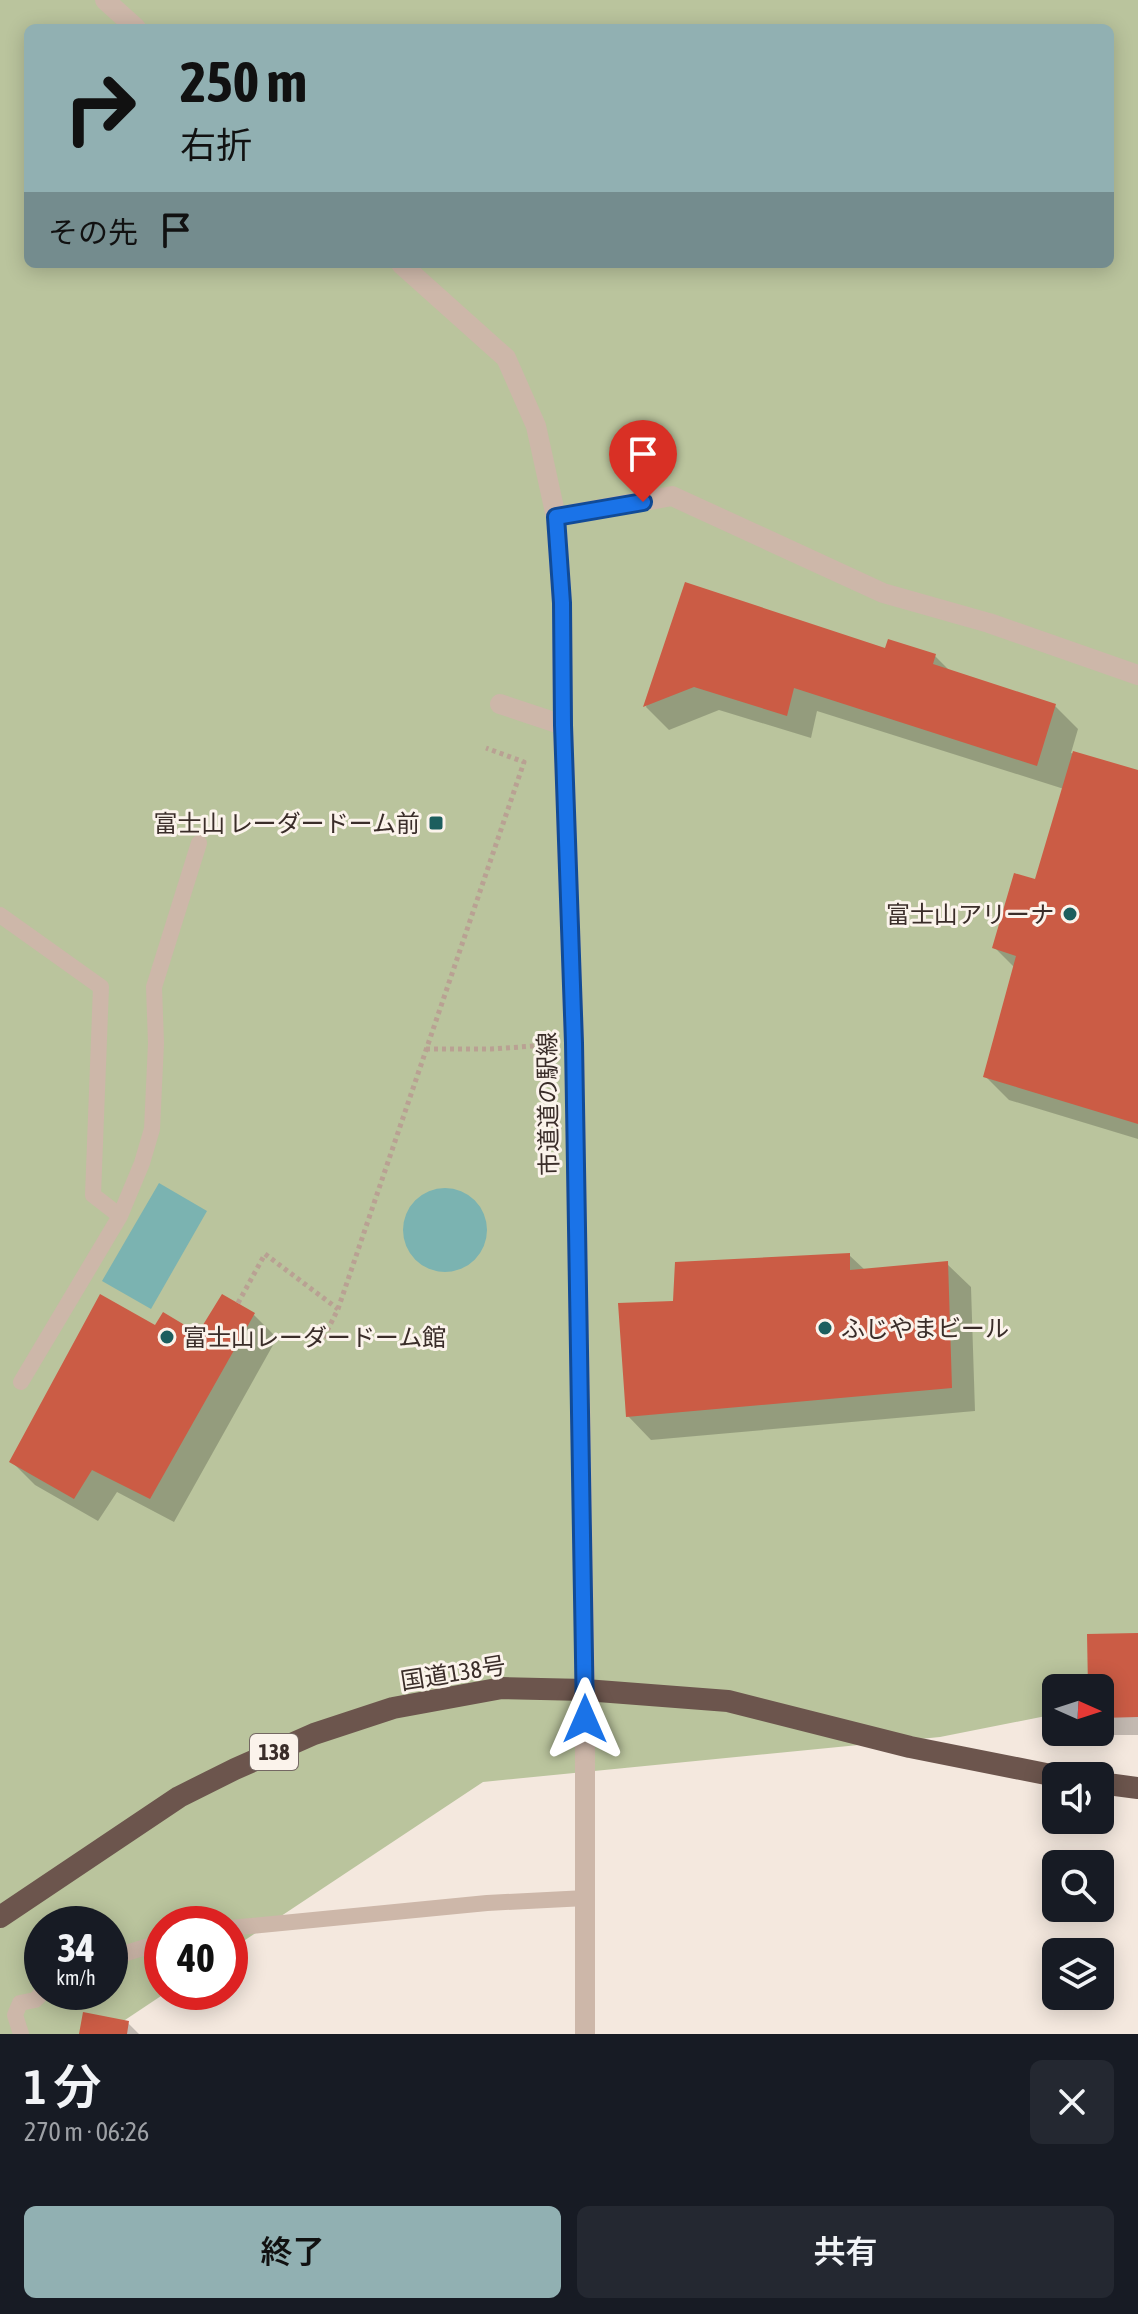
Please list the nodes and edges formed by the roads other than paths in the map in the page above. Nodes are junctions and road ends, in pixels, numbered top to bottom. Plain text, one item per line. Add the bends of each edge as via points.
1 (105, 0) edge
2 (132, 24) edge
3 (405, 268) edge
4 (556, 517) junction
5 (1138, 675) edge
6 (500, 704) dead end
7 (563, 725) junction
8 (199, 843) dead end
9 (0, 915) edge
10 (120, 1216) junction
11 (21, 1382) dead end
12 (585, 1690) junction
13 (1042, 1773) edge
14 (1114, 1785) edge
15 (1138, 1788) edge
16 (586, 1898) junction
17 (0, 1917) edge
18 (248, 1926) edge
19 (24, 2002) edge
20 (21, 2034) edge
21 (585, 2034) edge

1 - 2 street
3 - 4 street, 市道道の駅線 via 506,358 536,426
4 - 5 street via 672,496 883,593
4 - 7 street, 市道道の駅線
6 - 7 street
7 - 12 street, 市道道の駅線
8 - 10 lane via 154,987 152,1129
9 - 10 lane via 101,987 93,1195
10 - 11 lane
12 - 13 highway, 国道138号 / 138 via 728,1701 910,1747
12 - 16 street, 市道道の駅線
12 - 17 highway, 国道138号 / 138 via 502,1688 393,1708 314,1734 179,1797
14 - 15 highway
16 - 18 lane
16 - 21 street, 市道道の駅線
19 - 20 lane via 15,2015

